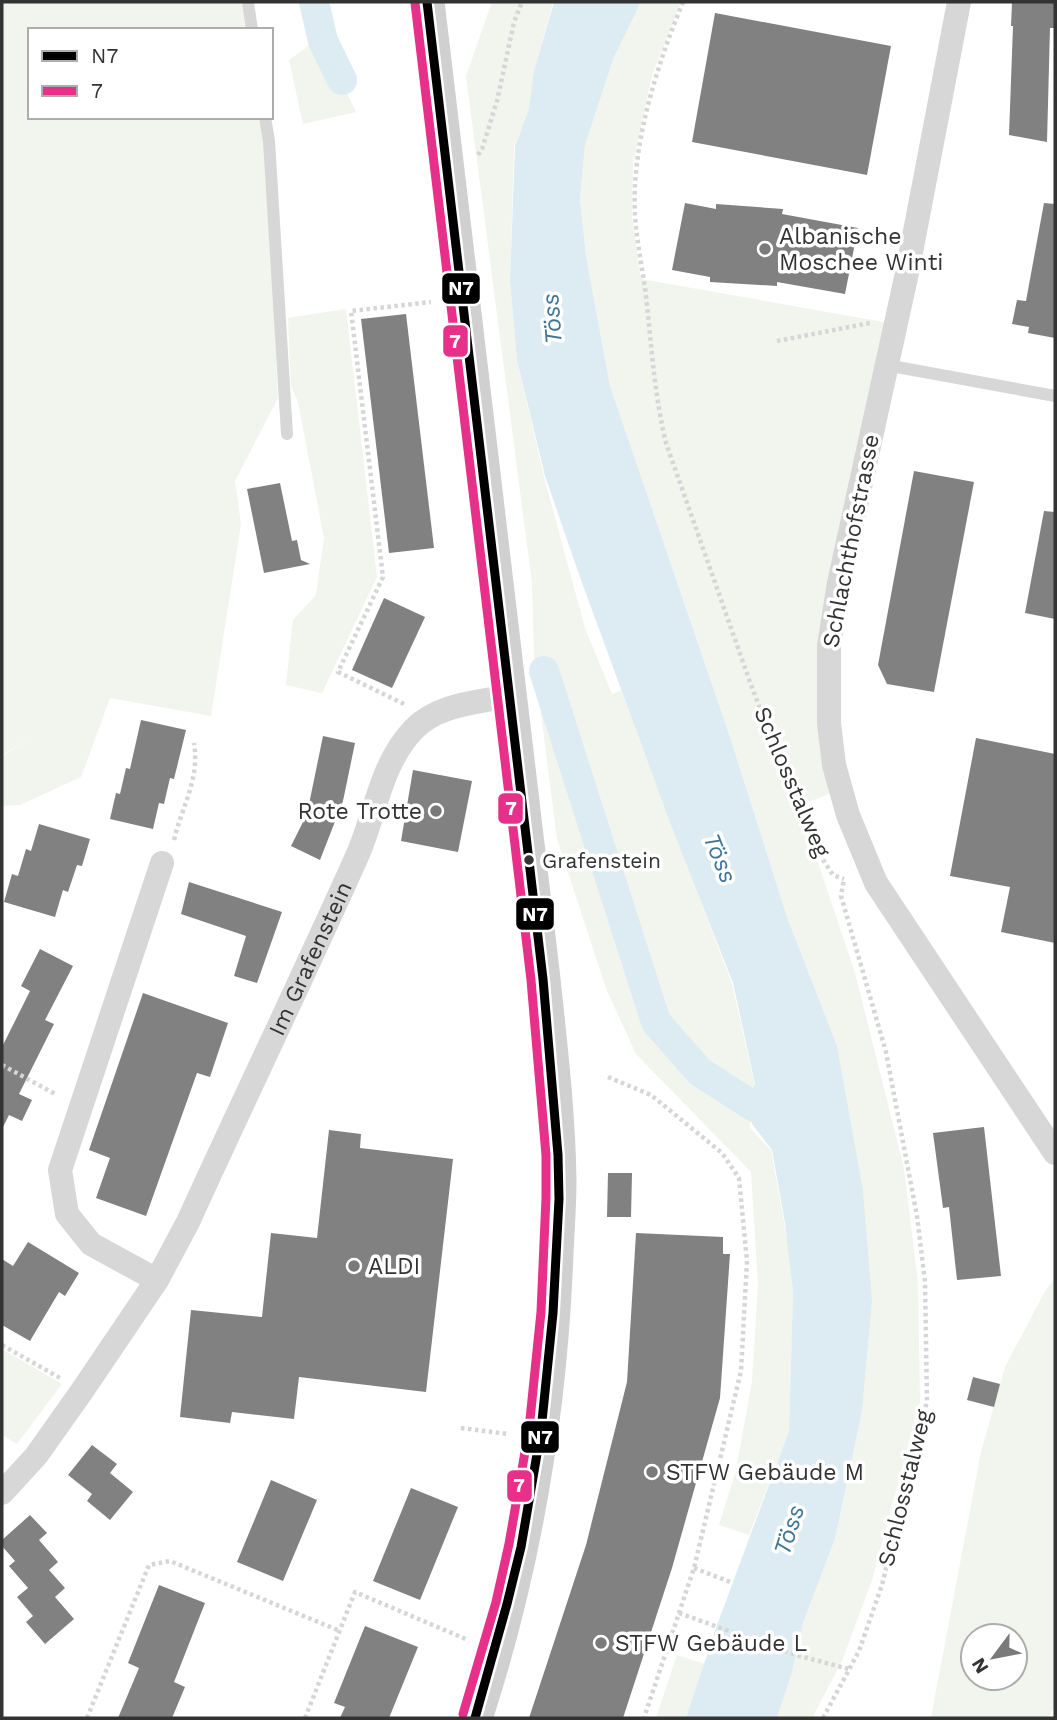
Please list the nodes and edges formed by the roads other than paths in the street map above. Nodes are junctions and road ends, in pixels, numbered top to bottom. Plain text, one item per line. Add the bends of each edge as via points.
1 (248, 2) edge
2 (427, 2) edge
3 (959, 2) edge
4 (252, 28) edge
5 (265, 119) edge
6 (886, 365) junction
7 (1055, 396) edge
8 (287, 434) dead end
9 (508, 696) junction
10 (162, 863) dead end
11 (1055, 1153) edge
12 (158, 1280) junction
13 (2, 1493) edge
14 (475, 1718) edge

1 - 4 lane
2 - 9 main road
3 - 6 street, Schlachthofstrasse
5 - 8 lane
6 - 7 lane
6 - 11 street, Schlachthofstrasse via 829,646 834,765 848,815 876,883
9 - 12 street, Im Grafenstein via 430,716 396,752 359,851
9 - 14 main road via 552,1066 559,1181 541,1438 496,1653
10 - 12 street via 60,1170 67,1214 91,1244
12 - 13 street, Im Grafenstein via 36,1456

